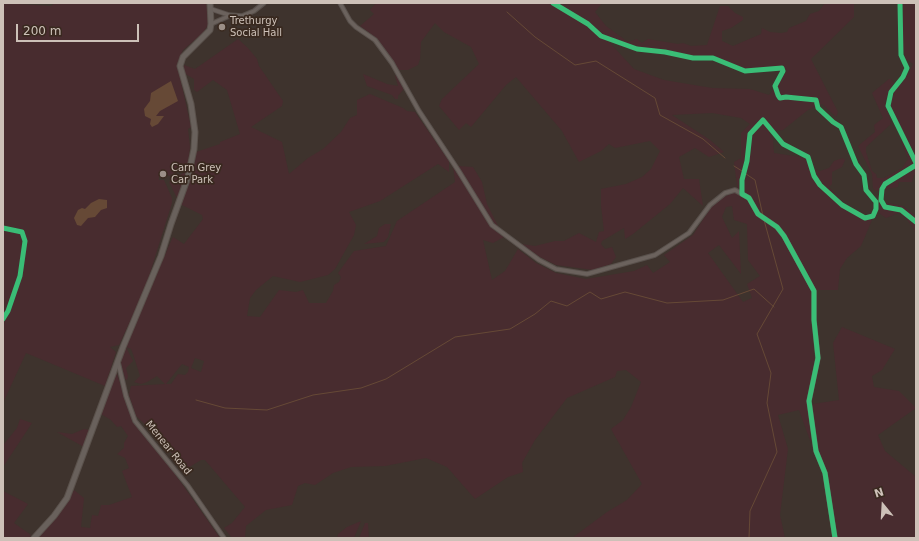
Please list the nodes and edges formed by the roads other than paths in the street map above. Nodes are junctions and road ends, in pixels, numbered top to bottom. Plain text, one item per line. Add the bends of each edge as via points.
1 (264, 3) edge
2 (340, 3) edge
3 (211, 6) edge
4 (229, 16) junction
5 (212, 24) junction
6 (117, 361) junction
7 (34, 538) edge
8 (224, 538) edge
9 (835, 538) edge

1 - 4 street via 242,16
2 - 9 street via 350,21 375,40 392,63 419,111 492,225 539,260 556,269 587,274 655,255 689,233 710,205 725,193 736,190 749,198 758,214 777,227 814,291 818,358 809,401 816,451 825,473
3 - 4 street
3 - 5 street
4 - 5 street
5 - 6 street via 206,36 181,60 181,72 195,126 192,166 161,256
6 - 7 street via 67,498
6 - 8 street, Menear Road via 135,421 188,486

